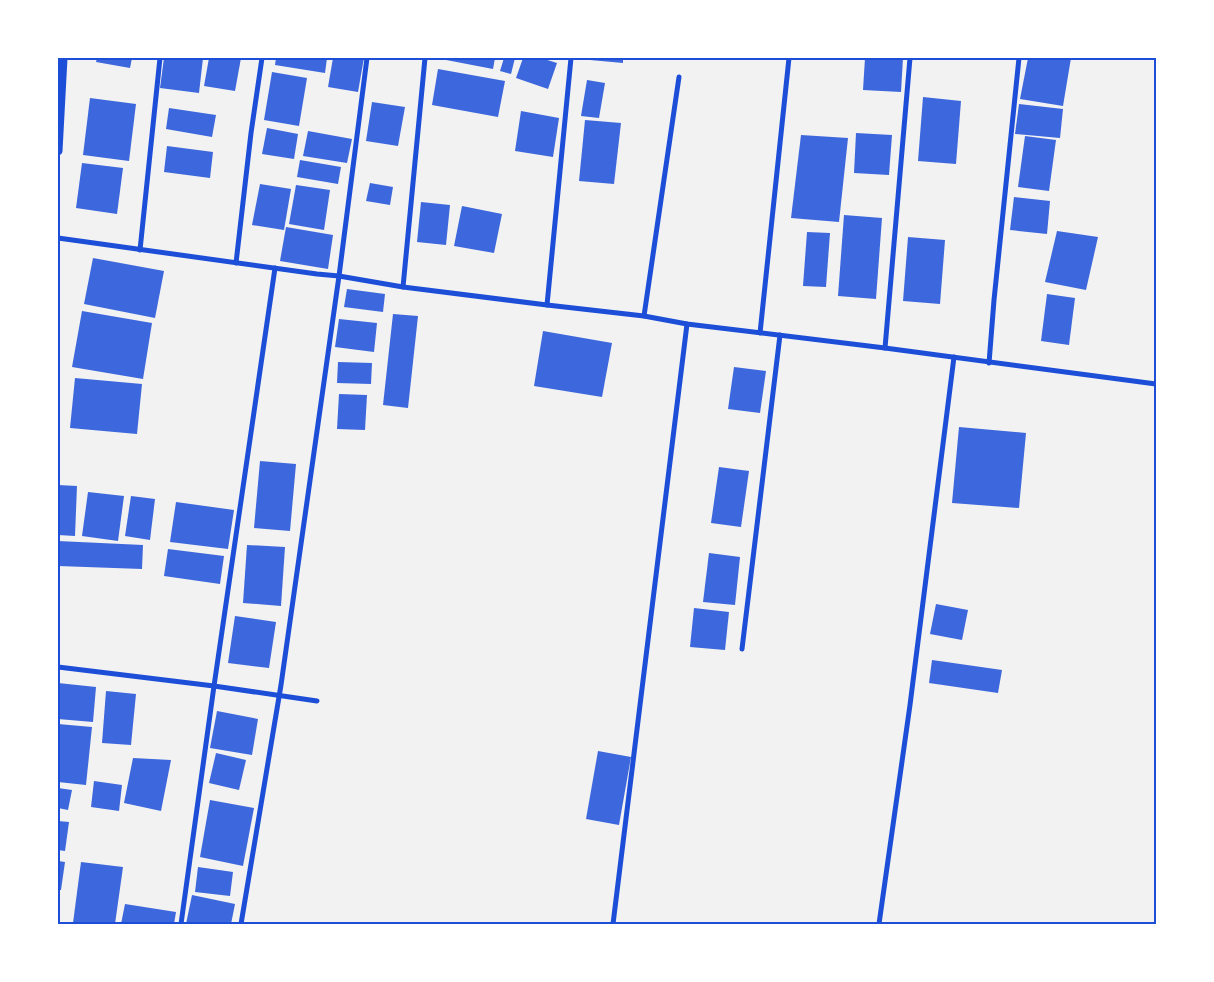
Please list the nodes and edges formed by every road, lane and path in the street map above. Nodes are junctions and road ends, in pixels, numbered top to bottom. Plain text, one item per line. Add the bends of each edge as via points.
1 (63, 58) edge
2 (160, 58) edge
3 (262, 58) edge
4 (367, 58) edge
5 (425, 58) edge
6 (571, 58) edge
7 (790, 58) edge
8 (910, 58) edge
9 (1019, 58) edge
10 (679, 77) dead end
11 (58, 151) edge
12 (58, 238) edge
13 (140, 250) junction
14 (236, 263) junction
15 (275, 268) junction
16 (339, 276) junction
17 (403, 287) junction
18 (547, 305) junction
19 (644, 316) junction
20 (687, 324) junction
21 (760, 333) junction
22 (780, 335) junction
23 (885, 348) junction
24 (954, 357) junction
25 (989, 362) junction
26 (1156, 384) edge
27 (742, 649) dead end
28 (58, 667) edge
29 (214, 686) junction
30 (279, 696) junction
31 (317, 701) dead end
32 (181, 924) edge
33 (241, 924) edge
34 (612, 924) edge
35 (879, 924) edge

1 - 11 street
2 - 13 street
3 - 14 street
4 - 16 street
5 - 17 street
6 - 18 street
7 - 21 street
8 - 23 street
9 - 25 street
10 - 19 street
12 - 13 street
13 - 14 street
14 - 15 street
15 - 16 street
15 - 29 street
16 - 17 street
16 - 30 street
17 - 18 street
18 - 19 street
19 - 20 street
20 - 21 street
20 - 34 street
21 - 22 street
22 - 23 street
22 - 27 street
23 - 24 street
24 - 25 street
24 - 35 street
25 - 26 street
28 - 29 street
29 - 30 street
29 - 32 street
30 - 31 street
30 - 33 street

